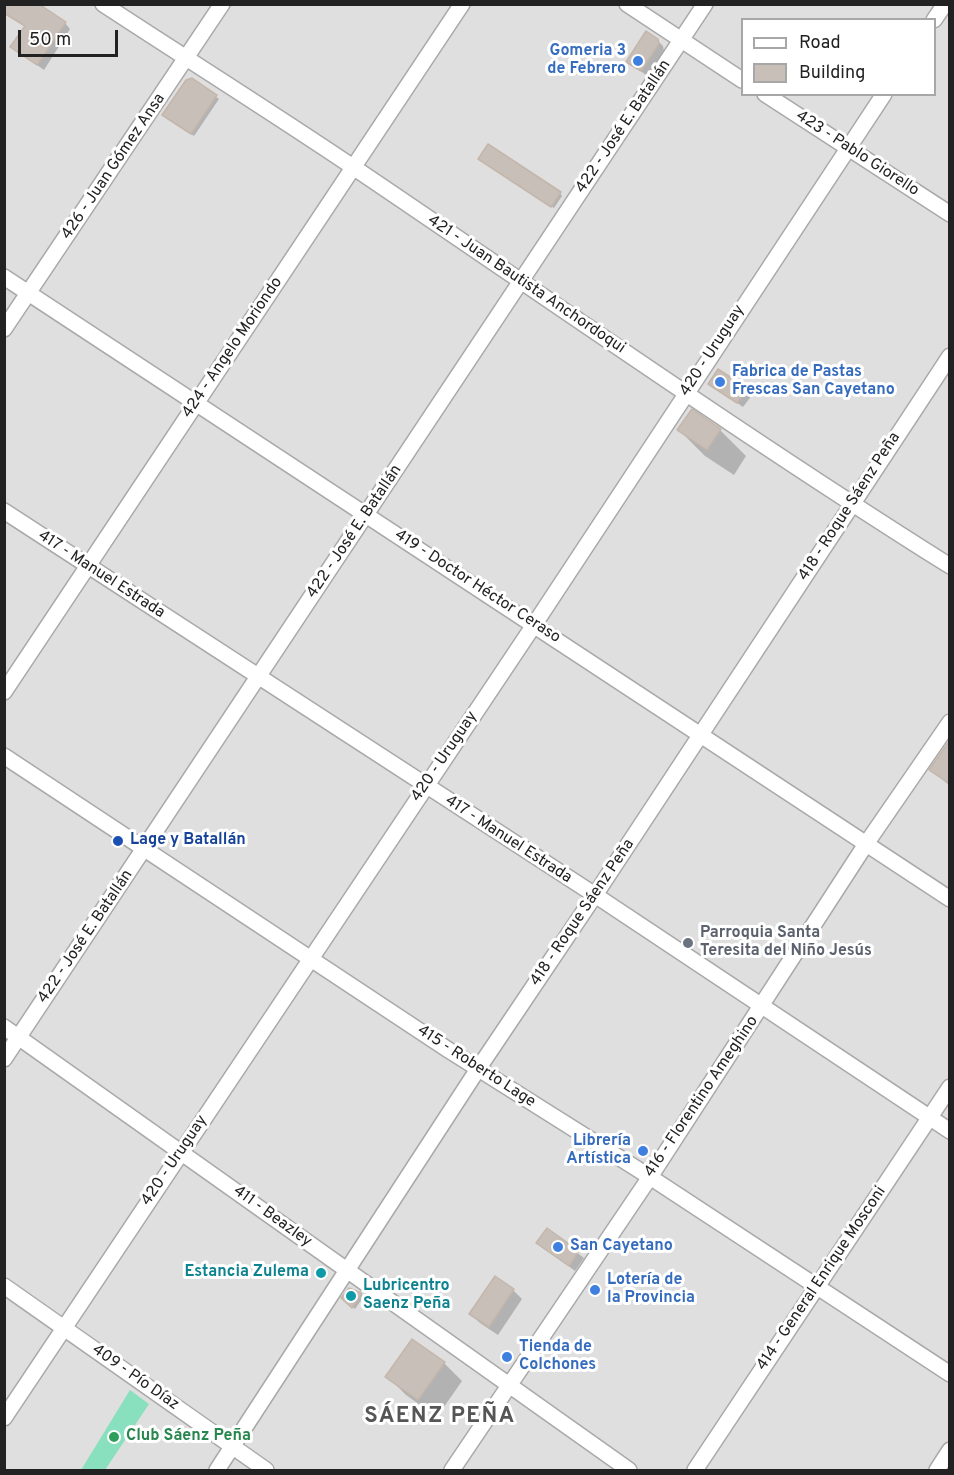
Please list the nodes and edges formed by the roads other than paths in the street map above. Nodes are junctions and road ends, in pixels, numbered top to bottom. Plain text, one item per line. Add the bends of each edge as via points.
1 (104, 4) edge
2 (222, 4) edge
3 (462, 4) edge
4 (627, 4) edge
5 (705, 4) edge
6 (945, 4) edge
7 (935, 18) edge
8 (681, 40) junction
9 (187, 59) junction
10 (741, 79) edge
11 (768, 96) edge
12 (883, 96) edge
13 (847, 148) junction
14 (354, 168) junction
15 (950, 214) edge
16 (4, 277) edge
17 (520, 283) junction
18 (29, 292) junction
19 (4, 329) edge
20 (950, 356) edge
21 (686, 392) junction
22 (195, 404) junction
23 (852, 504) junction
24 (4, 512) edge
25 (367, 515) junction
26 (950, 566) edge
27 (89, 567) junction
28 (534, 625) junction
29 (257, 677) junction
30 (4, 692) edge
31 (950, 722) edge
32 (700, 734) junction
33 (4, 756) edge
34 (425, 787) junction
35 (866, 844) junction
36 (144, 849) junction
37 (595, 896) junction
38 (950, 899) edge
39 (310, 958) junction
40 (762, 1007) junction
41 (4, 1026) edge
42 (19, 1037) junction
43 (4, 1059) edge
44 (478, 1069) junction
45 (950, 1088) edge
46 (929, 1117) junction
47 (950, 1131) edge
48 (182, 1152) junction
49 (650, 1177) junction
50 (347, 1271) junction
51 (4, 1286) edge
52 (817, 1287) junction
53 (64, 1328) junction
54 (950, 1374) edge
55 (508, 1384) junction
56 (4, 1418) edge
57 (233, 1447) junction
58 (950, 1450) edge
59 (217, 1470) edge
60 (266, 1470) edge
61 (452, 1470) edge
62 (629, 1470) edge
63 (695, 1470) edge
64 (936, 1470) edge

1 - 9 street, 421 - Juan Bautista Anchordoqui
2 - 9 street, 426 - Juan Gómez Ansa
3 - 14 street, 424 - Angelo Moriondo
4 - 8 street
5 - 8 street, 422 - José E. Batallán
6 - 7 street
8 - 10 street
8 - 17 street, 422 - José E. Batallán
9 - 14 street, 421 - Juan Bautista Anchordoqui
9 - 18 street, 426 - Juan Gómez Ansa
11 - 13 street, 423 - Pablo Giorello
12 - 13 street, 420 - Uruguay
13 - 15 street, 423 - Pablo Giorello
13 - 21 street, 420 - Uruguay
14 - 17 street, 421 - Juan Bautista Anchordoqui
14 - 22 street, 424 - Angelo Moriondo
16 - 18 street, 419 - Doctor Héctor Ceraso
17 - 21 street, 421 - Juan Bautista Anchordoqui
17 - 25 street, 422 - José E. Batallán
18 - 19 street, 426 - Juan Gómez Ansa
18 - 22 street, 419 - Doctor Héctor Ceraso
20 - 23 street, 418 - Roque Sáenz Peña
21 - 23 street, 421 - Juan Bautista Anchordoqui
21 - 28 street, 420 - Uruguay
22 - 25 street, 419 - Doctor Héctor Ceraso
22 - 27 street, 424 - Angelo Moriondo
23 - 26 street, 421 - Juan Bautista Anchordoqui
23 - 32 street, 418 - Roque Sáenz Peña
24 - 27 street, 417 - Manuel Estrada
25 - 28 street, 419 - Doctor Héctor Ceraso
25 - 29 street, 422 - José E. Batallán
27 - 29 street, 417 - Manuel Estrada
27 - 30 street, 424 - Angelo Moriondo
28 - 32 street, 419 - Doctor Héctor Ceraso
28 - 34 street, 420 - Uruguay
29 - 34 street, 417 - Manuel Estrada
29 - 36 street, 422 - José E. Batallán
31 - 35 street, 416 - Florentino Ameghino
32 - 35 street, 419 - Doctor Héctor Ceraso
32 - 37 street, 418 - Roque Sáenz Peña
33 - 36 street, 415 - Roberto Lage
34 - 37 street, 417 - Manuel Estrada
34 - 39 street, 420 - Uruguay
35 - 38 street, 419 - Doctor Héctor Ceraso
35 - 40 street, 416 - Florentino Ameghino
36 - 39 street, 415 - Roberto Lage
36 - 42 street, 422 - José E. Batallán
37 - 40 street, 417 - Manuel Estrada
37 - 44 street, 418 - Roque Sáenz Peña
39 - 44 street, 415 - Roberto Lage
39 - 48 street, 420 - Uruguay
40 - 46 street, 417 - Manuel Estrada
40 - 49 street, 416 - Florentino Ameghino
41 - 42 street, 411 - Beazley
42 - 43 street, 422 - José E. Batallán
42 - 48 street, 411 - Beazley
44 - 49 street, 415 - Roberto Lage
44 - 50 street, 418 - Roque Sáenz Peña
45 - 46 street, 414 - General Enrique Mosconi
46 - 47 street, 417 - Manuel Estrada
46 - 52 street, 414 - General Enrique Mosconi
48 - 50 street, 411 - Beazley
48 - 53 street, 420 - Uruguay
49 - 52 street, 415 - Roberto Lage
49 - 55 street, 416 - Florentino Ameghino
50 - 55 street, 411 - Beazley
50 - 57 street, 418 - Roque Sáenz Peña
51 - 53 street, 409 - Pío Díaz
52 - 54 street, 415 - Roberto Lage
52 - 63 street, 414 - General Enrique Mosconi
53 - 56 street, 420 - Uruguay
53 - 57 street, 409 - Pío Díaz
55 - 61 street, 416 - Florentino Ameghino
55 - 62 street, 411 - Beazley
57 - 59 street, 418 - Roque Sáenz Peña
57 - 60 street, 409 - Pío Díaz
58 - 64 street

